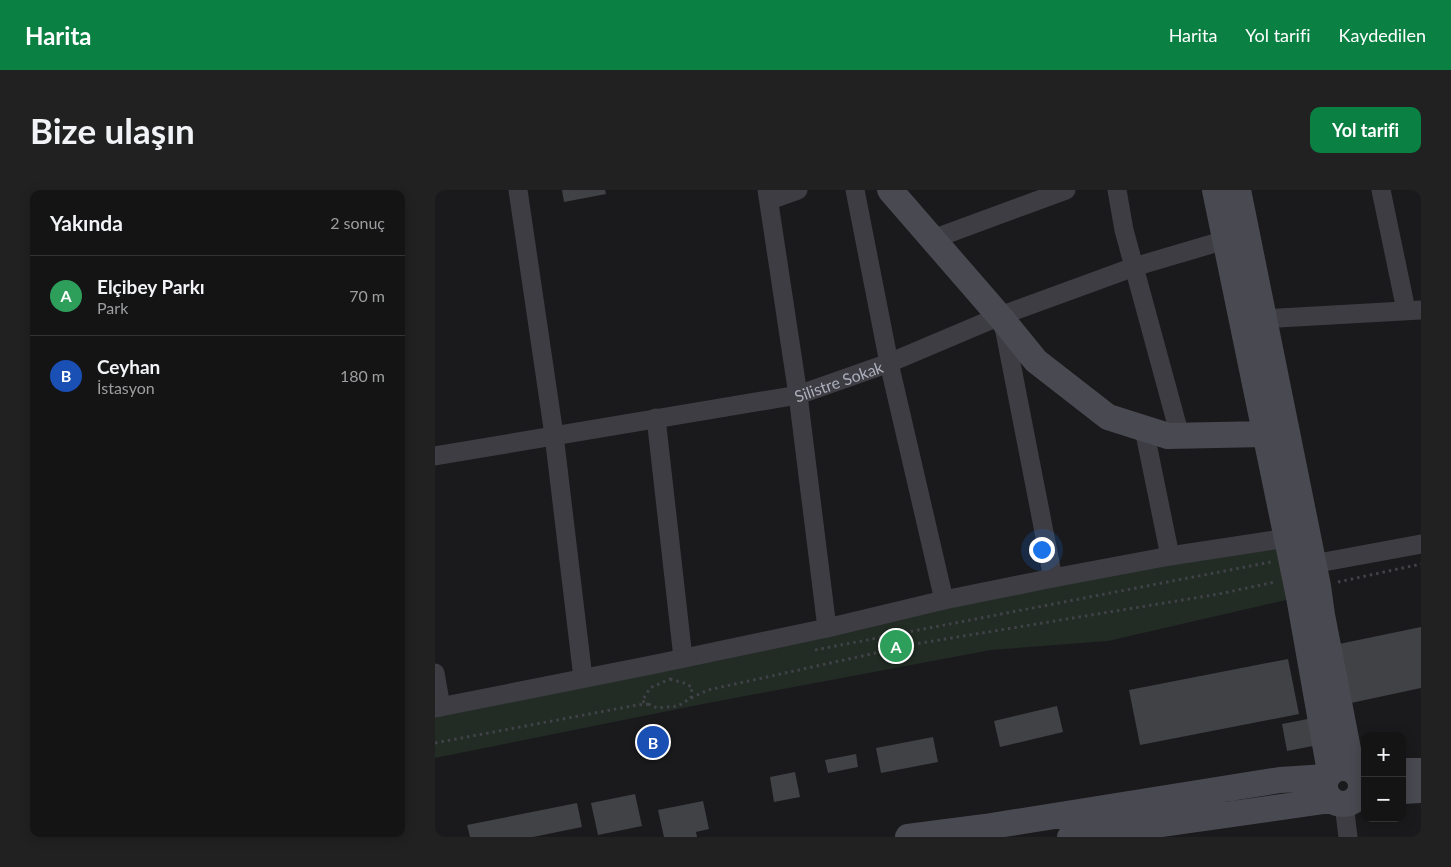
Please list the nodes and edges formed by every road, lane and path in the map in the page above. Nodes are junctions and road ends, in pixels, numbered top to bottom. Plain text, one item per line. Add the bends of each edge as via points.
1 (518, 190) edge
2 (798, 190) edge
3 (855, 190) edge
4 (890, 190) edge
5 (1066, 190) edge
6 (1117, 190) edge
7 (1215, 190) edge
8 (1238, 190) edge
9 (1381, 190) edge
10 (769, 195) edge
11 (933, 239) junction
12 (1225, 240) junction
13 (1134, 267) junction
14 (1413, 310) edge
15 (1001, 318) junction
16 (1263, 319) junction
17 (889, 363) junction
18 (798, 395) junction
19 (656, 418) junction
20 (1144, 429) junction
21 (1265, 434) junction
22 (554, 435) junction
23 (1180, 436) junction
24 (435, 456) edge
25 (1421, 544) edge
26 (1170, 556) junction
27 (1421, 564) edge
28 (1300, 566) junction
29 (1053, 578) junction
30 (944, 600) junction
31 (827, 628) junction
32 (811, 651) dead end
33 (683, 658) junction
34 (435, 673) edge
35 (679, 677) dead end
36 (583, 678) junction
37 (670, 679) junction
38 (651, 683) dead end
39 (691, 698) junction
40 (650, 704) junction
41 (438, 707) edge
42 (435, 743) edge
43 (1406, 771) edge
44 (1421, 771) edge
45 (1348, 785) edge
46 (1421, 790) edge
47 (1406, 791) edge
48 (907, 837) edge
49 (1070, 837) edge
50 (1348, 837) edge

1 - 22 street
2 - 10 street
3 - 17 street
4 - 11 main road
5 - 11 street
6 - 13 street
7 - 12 main road
8 - 16 main road
9 - 14 street
10 - 18 street
11 - 15 main road
12 - 13 street, Silistre Sokak
12 - 21 main road
13 - 15 street, Silistre Sokak
13 - 23 street
14 - 16 street
15 - 17 street, Silistre Sokak
15 - 20 main road via 1037,361 1108,417
15 - 29 street
16 - 28 main road
17 - 18 street, Silistre Sokak
17 - 30 street
18 - 19 street, Silistre Sokak
18 - 31 street
19 - 22 street, Silistre Sokak
19 - 33 street
20 - 23 main road
20 - 26 street
21 - 23 main road
21 - 28 main road
22 - 24 street, Silistre Sokak
22 - 36 street
25 - 28 street
26 - 28 street
26 - 29 street
27 - 28 path
28 - 32 path
28 - 39 path via 1273,582 1219,594 921,643 708,690
28 - 45 main road via 1322,615
29 - 30 street
30 - 31 street
31 - 33 street
33 - 36 street
34 - 41 street
35 - 37 path
36 - 41 street
37 - 38 path
37 - 39 path via 684,682 692,688
37 - 40 path via 650,688 643,700
39 - 40 path via 678,706 657,708
40 - 42 path
43 - 44 main road
45 - 48 main road via 1280,780
45 - 49 main road
45 - 50 street
46 - 47 main road

